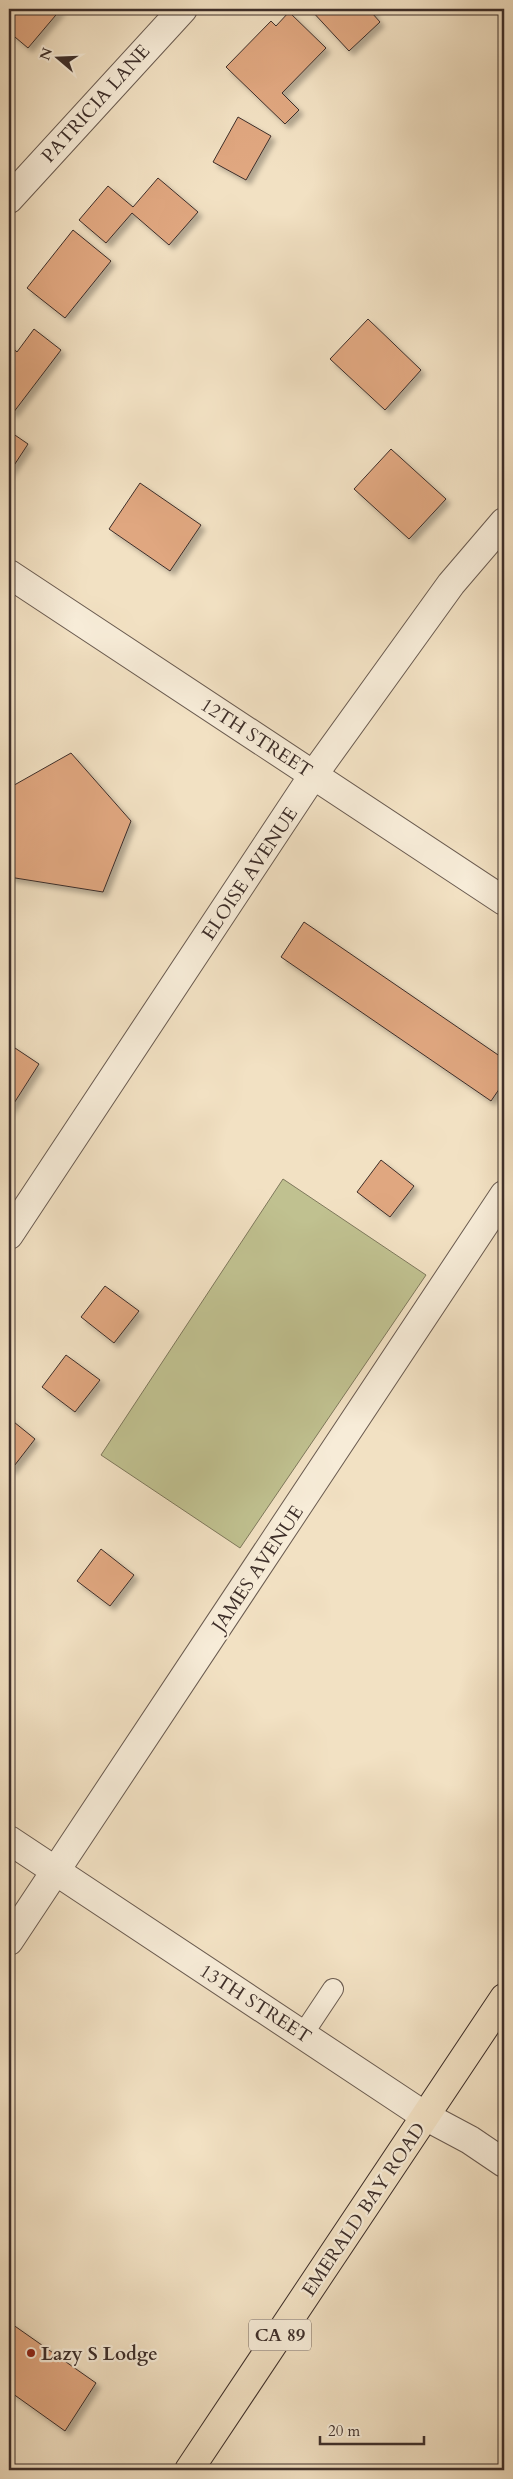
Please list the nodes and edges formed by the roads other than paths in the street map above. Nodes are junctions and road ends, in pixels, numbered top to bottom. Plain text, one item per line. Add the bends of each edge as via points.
1 (183, 9) edge
2 (9, 199) edge
3 (504, 522) edge
4 (9, 574) edge
5 (314, 774) junction
6 (504, 901) edge
7 (504, 1195) edge
8 (9, 1235) edge
9 (9, 1840) edge
10 (55, 1871) junction
11 (9, 1941) edge
12 (333, 1989) dead end
13 (504, 1998) edge
14 (303, 2034) junction
15 (425, 2116) junction
16 (504, 2163) edge
17 (189, 2470) edge

1 - 2 street, PATRICIA LANE
3 - 5 street, ELOISE AVENUE via 451,584
4 - 5 street, 12TH STREET
5 - 6 street, 12TH STREET
5 - 8 street, ELOISE AVENUE
7 - 10 street, JAMES AVENUE
9 - 10 street, 13TH STREET
10 - 11 street, JAMES AVENUE
10 - 14 street, 13TH STREET
12 - 14 lane
13 - 15 main road, EMERALD BAY ROAD / CA 89
14 - 15 street, 13TH STREET
15 - 16 street, 13TH STREET
15 - 17 main road, EMERALD BAY ROAD / CA 89

